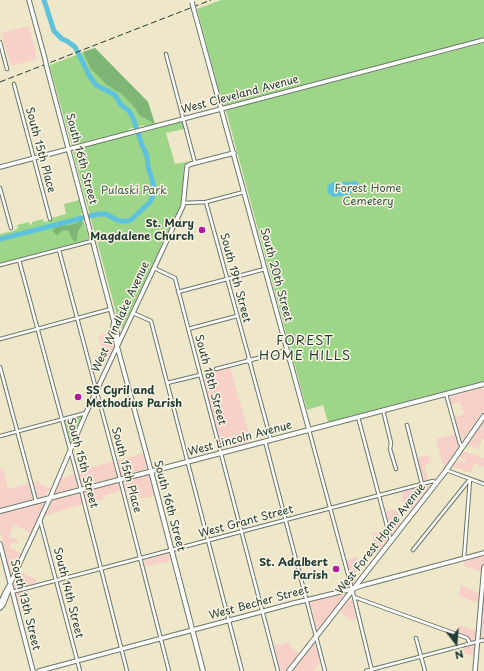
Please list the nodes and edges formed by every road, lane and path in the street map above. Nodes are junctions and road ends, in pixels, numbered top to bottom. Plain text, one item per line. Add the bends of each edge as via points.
1 (29, 0) edge
2 (192, 1) edge
3 (484, 40) edge
4 (0, 42) edge
5 (166, 54) dead end
6 (7, 69) dead end
7 (14, 84) dead end
8 (222, 109) junction
9 (183, 119) junction
10 (68, 149) junction
11 (234, 153) junction
12 (34, 158) junction
13 (195, 163) junction
14 (0, 167) edge
15 (0, 188) edge
16 (244, 192) junction
17 (206, 202) junction
18 (184, 203) junction
19 (50, 219) dead end
20 (11, 228) dead end
21 (93, 240) junction
22 (59, 250) junction
23 (19, 260) junction
24 (0, 265) edge
25 (154, 268) junction
26 (265, 269) junction
27 (227, 279) junction
28 (178, 292) junction
29 (112, 309) junction
30 (133, 313) junction
31 (237, 316) junction
32 (76, 318) junction
33 (115, 324) junction
34 (37, 329) junction
35 (188, 329) junction
36 (125, 330) junction
37 (0, 339) edge
38 (117, 346) junction
39 (287, 350) junction
40 (249, 360) junction
41 (0, 367) edge
42 (216, 369) dead end
43 (200, 374) junction
44 (167, 383) junction
45 (484, 384) edge
46 (97, 392) junction
47 (446, 394) junction
48 (383, 410) junction
49 (86, 413) junction
50 (484, 416) edge
51 (358, 417) junction
52 (62, 419) junction
53 (407, 425) dead end
54 (309, 430) junction
55 (17, 431) junction
56 (0, 436) edge
57 (271, 440) junction
58 (265, 441) junction
59 (463, 446) junction
60 (71, 452) junction
61 (221, 453) junction
62 (187, 462) junction
63 (396, 469) dead end
64 (446, 470) junction
65 (151, 471) junction
66 (120, 479) junction
67 (470, 479) junction
68 (422, 484) junction
69 (436, 484) junction
70 (484, 484) edge
71 (81, 490) junction
72 (379, 495) junction
73 (50, 498) junction
74 (36, 501) junction
75 (330, 508) junction
76 (0, 511) edge
77 (40, 520) junction
78 (285, 520) junction
79 (241, 531) junction
80 (208, 540) junction
81 (391, 542) junction
82 (0, 544) edge
83 (171, 550) junction
84 (413, 550) dead end
85 (484, 553) edge
86 (140, 558) junction
87 (464, 559) junction
88 (484, 567) edge
89 (101, 568) junction
90 (56, 580) junction
91 (10, 584) junction
92 (352, 589) junction
93 (12, 592) junction
94 (2, 597) edge
95 (353, 597) junction
96 (307, 600) junction
97 (483, 604) edge
98 (0, 608) edge
99 (262, 612) junction
100 (229, 620) junction
101 (192, 630) junction
102 (316, 637) junction
103 (416, 638) dead end
104 (161, 639) junction
105 (484, 640) edge
106 (478, 641) junction
107 (470, 643) junction
108 (121, 649) junction
109 (421, 657) junction
110 (77, 661) junction
111 (372, 670) edge
112 (33, 671) edge
113 (39, 671) edge
114 (80, 671) edge
115 (127, 671) edge
116 (169, 671) edge
117 (203, 671) edge
118 (242, 671) edge
119 (278, 671) edge
120 (289, 671) edge
121 (325, 671) edge
122 (366, 671) edge
123 (425, 671) edge
124 (475, 671) edge

1 - 10 street, South 16th Street, bridge
2 - 8 street, South 20th Street, bridge
3 - 8 street, West Cleveland Avenue
4 - 6 street
5 - 9 street
7 - 12 street, South 15th Place
8 - 9 street, West Cleveland Avenue
8 - 11 street, South 20th Street
9 - 10 street, West Cleveland Avenue
9 - 13 street
10 - 12 street, West Cleveland Avenue
10 - 21 street, South 16th Street
11 - 13 street
11 - 16 street, South 20th Street
12 - 14 street, West Cleveland Avenue
12 - 19 street, South 15th Place
13 - 18 street, West Windlake Avenue via 186,168
15 - 20 street
16 - 17 street
16 - 26 street, South 20th Street
17 - 18 street
17 - 27 street, South 19th Street
18 - 25 street, West Windlake Avenue
21 - 22 street
21 - 29 street, South 16th Street
22 - 23 street
22 - 32 street, South 15th Place
23 - 24 street
23 - 34 street, South 15th Street
25 - 28 street, South 18th Street via 174,277
25 - 30 street, West Windlake Avenue
26 - 27 street
26 - 39 street, South 20th Street
27 - 28 street
27 - 31 street, South 19th Street
28 - 35 street, South 18th Street
29 - 32 street
29 - 33 street, South 16th Street
30 - 36 street, West Windlake Avenue
30 - 44 street via 151,321
31 - 35 street
31 - 40 street, South 19th Street
32 - 34 street
32 - 46 street, South 15th Place
33 - 36 street via 120,330
33 - 38 street, South 16th Street via 113,326
34 - 37 street
34 - 52 street, South 15th Street
35 - 43 street, South 18th Street
36 - 38 street, West Windlake Avenue
38 - 46 street, West Windlake Avenue
38 - 65 street, South 16th Street
39 - 40 street
39 - 54 street, South 20th Street
40 - 42 street
40 - 57 street, South 19th Street
41 - 55 street
43 - 44 street
43 - 61 street, South 18th Street
44 - 62 street
45 - 47 main road, West Lincoln Avenue
46 - 49 street, West Windlake Avenue
46 - 66 street, South 15th Place
47 - 48 main road, West Lincoln Avenue
47 - 59 street via 460,444
48 - 51 main road, West Lincoln Avenue
48 - 63 street
49 - 52 street
49 - 60 street, West Windlake Avenue
50 - 59 main road, West Forest Home Avenue
51 - 54 main road, West Lincoln Avenue
51 - 72 street
52 - 55 street
52 - 60 street, South 15th Street
53 - 68 street
54 - 57 main road, West Lincoln Avenue
54 - 75 street, South 20th Street
55 - 56 street
55 - 74 street
57 - 58 main road, West Lincoln Avenue
58 - 61 main road, West Lincoln Avenue
58 - 78 street
59 - 64 main road, West Forest Home Avenue
60 - 71 street, South 15th Street
60 - 73 street, West Windlake Avenue
61 - 62 main road, West Lincoln Avenue
61 - 79 street, South 18th Street
62 - 65 main road, West Lincoln Avenue
62 - 80 street
64 - 67 street
64 - 69 main road, West Forest Home Avenue
65 - 66 main road, West Lincoln Avenue
65 - 83 main road, South 16th Street
66 - 71 main road, West Lincoln Avenue
66 - 86 street, South 15th Place
67 - 70 street
67 - 84 street
67 - 87 street
68 - 69 street, West Grant Street via 433,481
68 - 72 street, West Grant Street
69 - 81 main road, West Forest Home Avenue
71 - 73 main road, West Lincoln Avenue
71 - 89 street, South 15th Street
72 - 75 street, West Grant Street
72 - 81 street
73 - 74 main road, West Lincoln Avenue
73 - 77 street, West Windlake Avenue
74 - 76 main road, West Lincoln Avenue
75 - 78 street, West Grant Street
75 - 92 street, South 20th Street
77 - 90 street, South 14th Street
77 - 91 street, West Windlake Avenue
78 - 79 street, West Grant Street
78 - 96 street
79 - 80 street, West Grant Street
79 - 99 street, South 18th Street
80 - 83 street, West Grant Street
80 - 100 street
81 - 92 main road, West Forest Home Avenue
82 - 91 street, South 13th Street
83 - 86 street, West Grant Street
83 - 101 main road, South 16th Street
85 - 87 street, West Becher Street
86 - 89 street, West Grant Street
86 - 104 street, South 15th Place
87 - 92 street, West Becher Street
88 - 97 street
89 - 90 street, West Grant Street
89 - 108 street, South 15th Street
90 - 93 street, West Grant Street
90 - 110 street, South 14th Street
91 - 93 street, South 13th Street
91 - 94 street, West Windlake Avenue
91 - 98 street, West Windlake Avenue via 9,592
92 - 95 street, South 20th Street
92 - 96 street, West Becher Street
92 - 102 main road, West Forest Home Avenue
93 - 112 street, South 13th Street
94 - 98 street, West Windlake Avenue
95 - 107 street via 467,638
95 - 111 street, South 20th Street
96 - 99 street, West Becher Street
96 - 102 street
97 - 106 street
99 - 100 street, West Becher Street
99 - 119 street, South 18th Street
100 - 101 street, West Becher Street
100 - 118 street
101 - 104 street, West Becher Street
101 - 117 main road, South 16th Street
102 - 120 main road, West Forest Home Avenue
102 - 121 street
103 - 109 street
104 - 108 street, West Becher Street
104 - 116 street, South 15th Place
105 - 106 street
106 - 107 street
106 - 124 street
107 - 109 street
108 - 110 street, West Becher Street
108 - 115 street, South 15th Street
109 - 111 street
109 - 123 street
110 - 113 street, West Becher Street
110 - 114 street, South 14th Street
111 - 122 street

